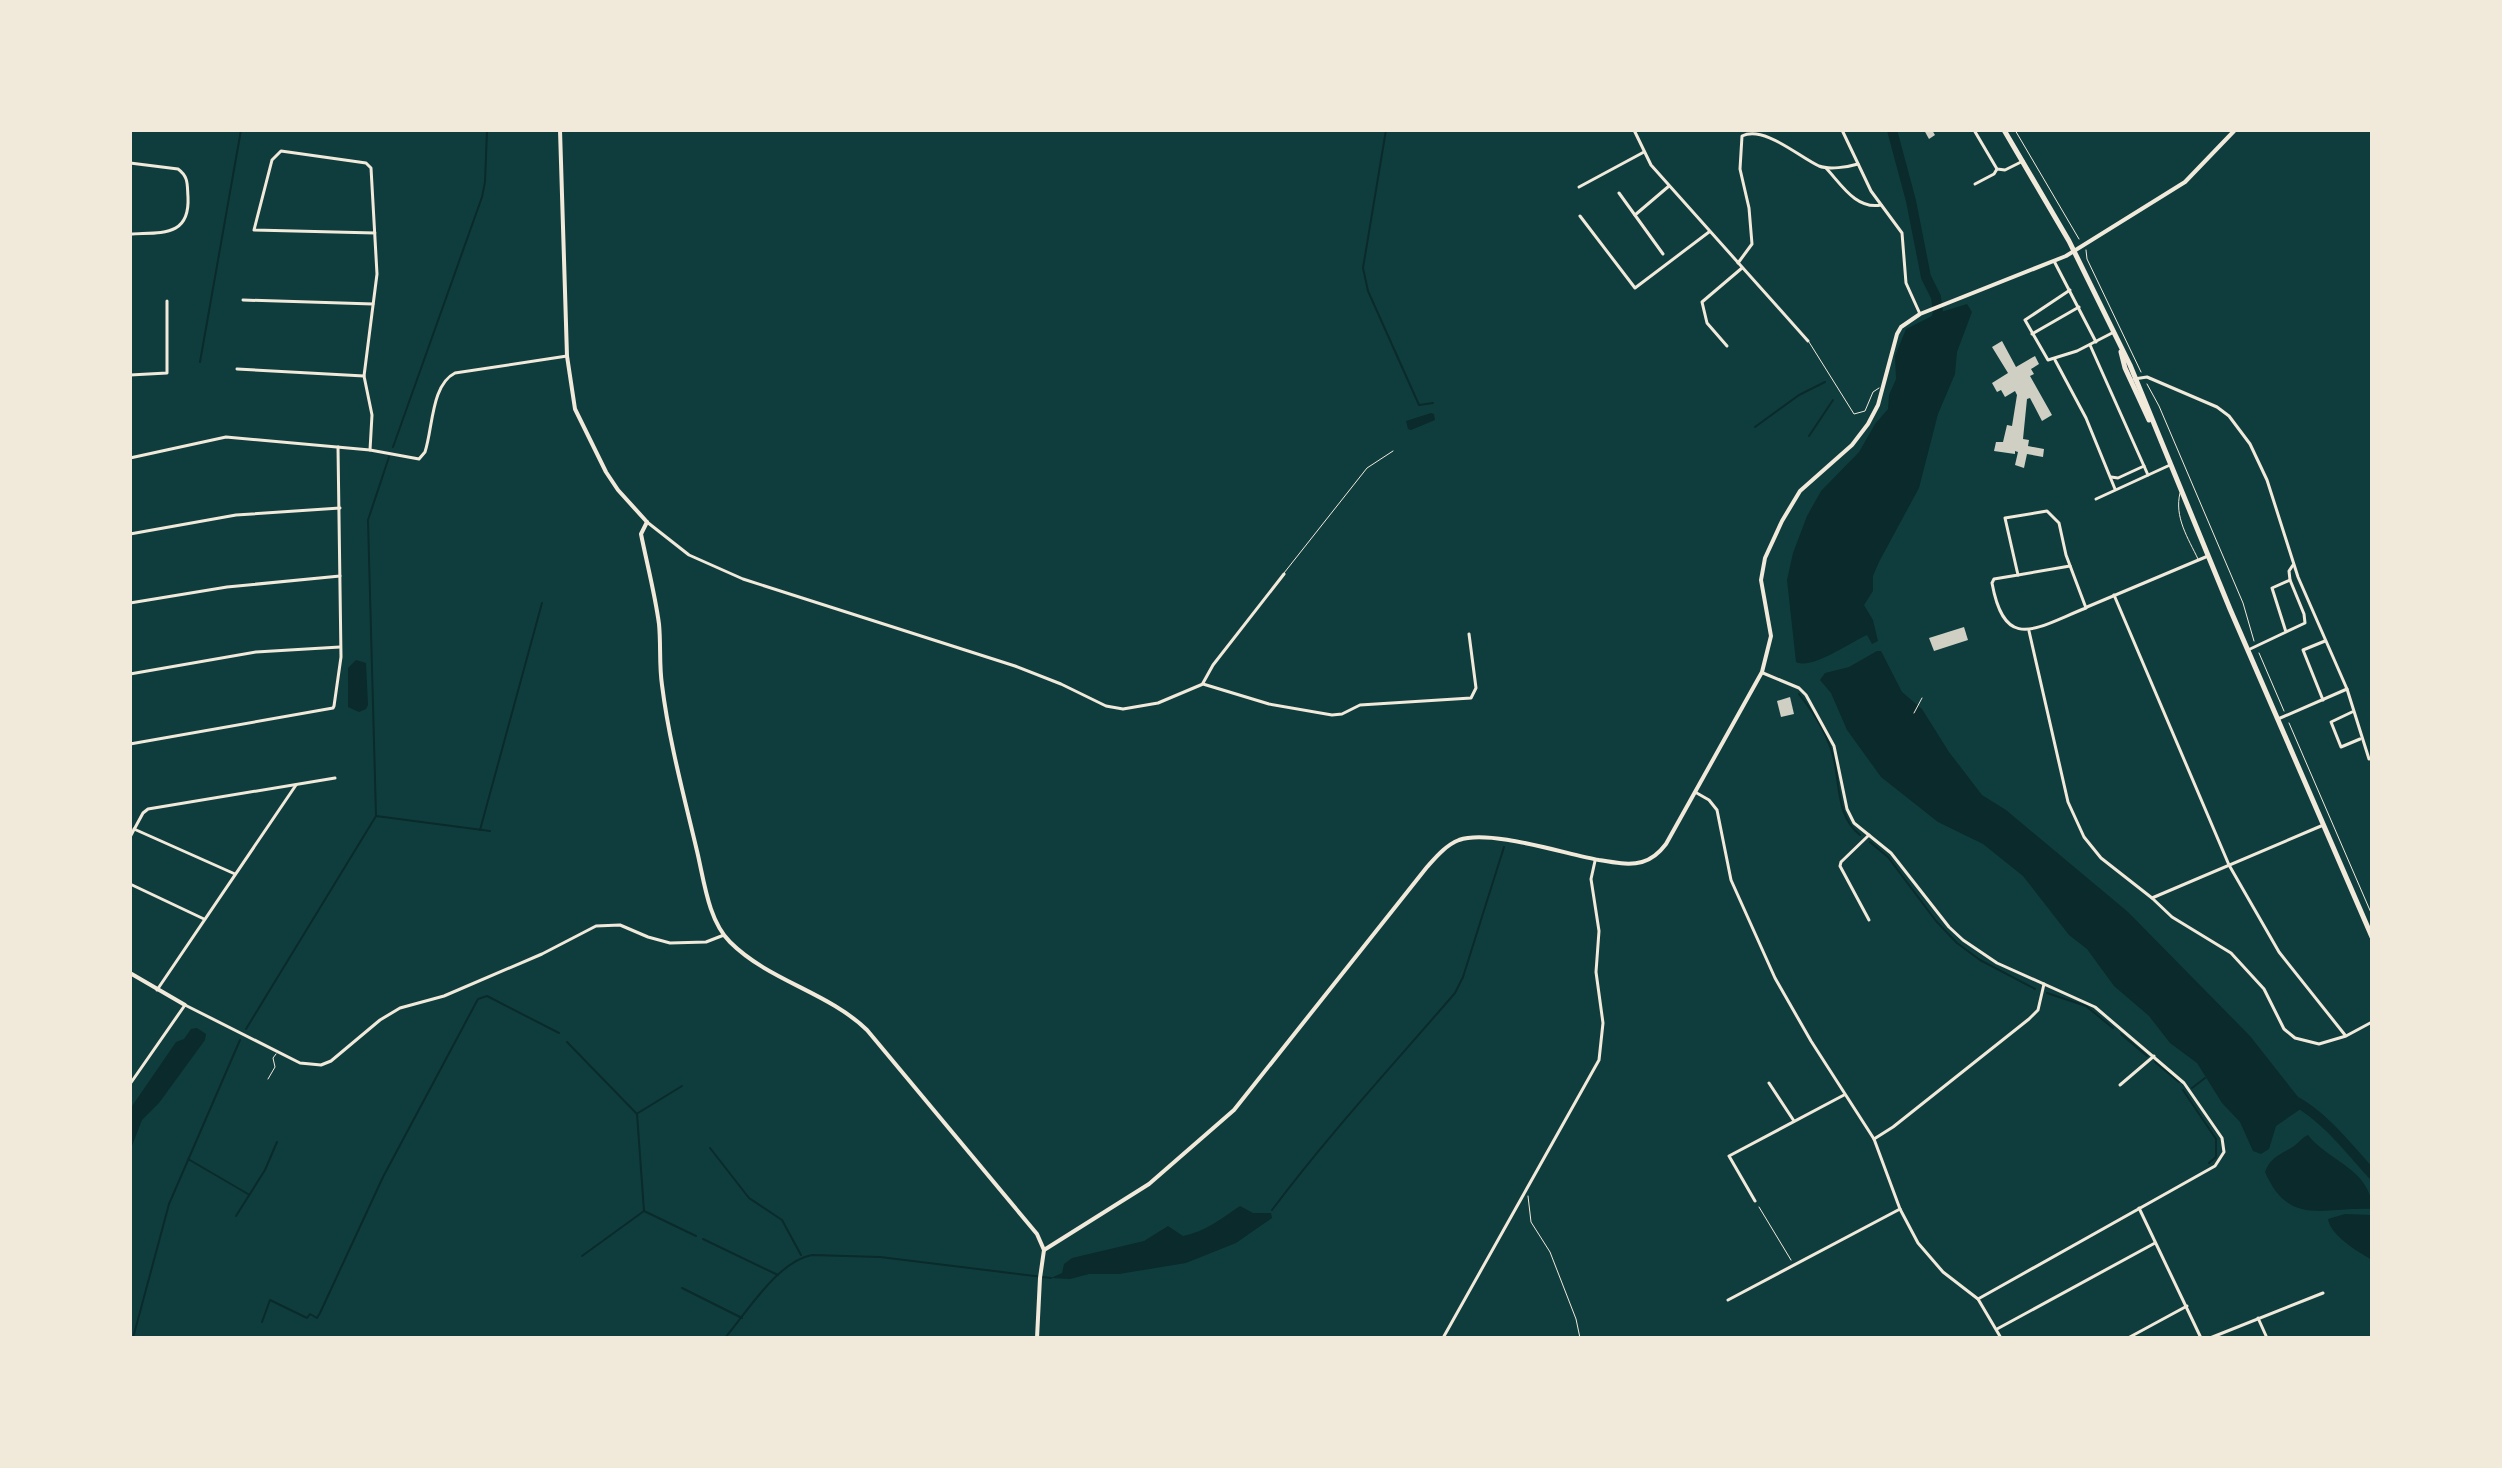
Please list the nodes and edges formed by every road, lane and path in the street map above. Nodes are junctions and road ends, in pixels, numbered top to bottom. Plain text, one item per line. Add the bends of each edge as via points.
1 (560, 130) edge
2 (1634, 130) edge
3 (1842, 130) edge
4 (1974, 130) edge
5 (2004, 130) edge
6 (2015, 130) edge
7 (2235, 130) edge
8 (1644, 152) junction
9 (2023, 161) junction
10 (130, 163) edge
11 (1858, 164) junction
12 (1826, 168) junction
13 (1997, 169) junction
14 (1975, 184) dead end
15 (1669, 186) junction
16 (1579, 187) dead end
17 (1619, 193) dead end
18 (1881, 205) junction
19 (1580, 216) dead end
20 (1635, 216) junction
21 (1709, 232) junction
22 (375, 233) junction
23 (130, 234) edge
24 (2080, 240) dead end
25 (2085, 248) dead end
26 (2074, 251) junction
27 (1663, 254) dead end
28 (2054, 261) junction
29 (1738, 263) junction
30 (1742, 268) junction
31 (2070, 290) junction
32 (243, 300) dead end
33 (167, 301) dead end
34 (373, 304) junction
35 (2079, 307) junction
36 (1920, 314) junction
37 (2114, 332) junction
38 (2032, 334) junction
39 (1808, 341) joint
40 (2096, 342) junction
41 (2090, 345) junction
42 (1727, 346) dead end
43 (567, 356) junction
44 (2055, 360) junction
45 (237, 369) dead end
46 (130, 375) edge
47 (364, 376) junction
48 (2136, 377) junction
49 (1882, 389) junction
50 (338, 447) junction
51 (370, 450) junction
52 (1393, 451) dead end
53 (130, 458) edge
54 (2170, 465) junction
55 (2144, 466) junction
56 (2148, 475) junction
57 (2111, 477) junction
58 (2115, 489) junction
59 (2181, 491) junction
60 (2096, 499) dead end
61 (340, 508) junction
62 (647, 522) junction
63 (130, 534) edge
64 (2208, 556) junction
65 (2198, 560) junction
66 (2293, 564) junction
67 (2071, 565) junction
68 (1284, 574) joint
69 (2018, 575) junction
70 (340, 576) junction
71 (2290, 580) junction
72 (2114, 595) junction
73 (130, 603) edge
74 (2086, 608) junction
75 (2029, 631) junction
76 (2286, 632) junction
77 (1469, 634) dead end
78 (2325, 641) junction
79 (340, 647) junction
80 (2248, 650) junction
81 (1762, 672) junction
82 (130, 674) edge
83 (1203, 684) junction
84 (2347, 689) junction
85 (1922, 698) dead end
86 (2323, 700) junction
87 (2352, 712) junction
88 (1914, 713) dead end
89 (2278, 719) junction
90 (2361, 738) junction
91 (130, 744) edge
92 (2369, 759) dead end
93 (335, 778) dead end
94 (296, 785) junction
95 (1695, 792) junction
96 (2324, 825) junction
97 (134, 829) junction
98 (1869, 835) junction
99 (130, 837) edge
100 (1595, 859) junction
101 (2229, 865) junction
102 (235, 874) junction
103 (130, 884) edge
104 (2152, 898) junction
105 (204, 919) junction
106 (1869, 920) dead end
107 (724, 935) junction
108 (2372, 937) edge
109 (130, 973) edge
110 (2044, 984) junction
111 (157, 990) junction
112 (185, 1005) junction
113 (2372, 1022) edge
114 (2346, 1036) junction
115 (277, 1052) junction
116 (2154, 1056) junction
117 (131, 1077) edge
118 (268, 1079) dead end
119 (1769, 1083) dead end
120 (130, 1084) edge
121 (2120, 1085) dead end
122 (1844, 1095) junction
123 (1794, 1121) junction
124 (1874, 1139) junction
125 (1523, 1192) junction
126 (1755, 1201) joint
127 (2139, 1208) junction
128 (1900, 1209) junction
129 (2155, 1243) junction
130 (1044, 1250) junction
131 (1794, 1266) junction
132 (2323, 1293) dead end
133 (1978, 1299) junction
134 (1728, 1300) dead end
135 (2187, 1306) junction
136 (2258, 1318) junction
137 (1996, 1329) junction
138 (1037, 1338) edge
139 (1443, 1338) edge
140 (1580, 1338) edge
141 (2001, 1338) edge
142 (2128, 1338) edge
143 (2201, 1338) edge
144 (2210, 1338) edge
145 (2267, 1338) edge

1 - 43 street
2 - 8 street
3 - 11 street
4 - 13 street
5 - 9 main road
6 - 24 path
7 - 26 street via 2185,182
8 - 15 street
8 - 16 street
9 - 13 street
9 - 26 main road
10 - 23 street via 178,169 187,179 189,210 173,231
11 - 12 street
11 - 18 street
12 - 18 street via 1857,201
12 - 29 street via 1755,133 1742,136 1740,169 1752,244
13 - 14 street
15 - 20 street
15 - 21 street
17 - 20 street
18 - 36 street via 1902,233 1906,283
19 - 21 street via 1635,288
20 - 27 street
21 - 29 street
22 - 22 street via 371,168 366,163 276,154 254,230
22 - 34 street
25 - 48 path
26 - 28 street
26 - 37 main road
28 - 31 street
28 - 36 street
29 - 30 street
30 - 39 street
30 - 42 street via 1702,302 1707,323
31 - 35 street
31 - 38 street via 2025,320
32 - 34 street
33 - 46 street via 167,373
34 - 47 street
35 - 38 street
35 - 40 street
36 - 49 street via 1897,334
37 - 40 street
37 - 48 main road
38 - 44 street via 2048,360
39 - 49 lane via 1854,414 1865,411 1873,392
40 - 41 street
41 - 44 street
41 - 55 street
43 - 51 street via 455,373 443,382 422,457
43 - 62 street via 575,409 597,456
44 - 57 street
45 - 47 street
47 - 51 street via 372,415
48 - 54 main road
48 - 66 street via 2160,382 2229,416 2264,472
49 - 81 street via 1864,430 1800,491 1771,544 1761,580 1771,636
50 - 51 street
50 - 53 street via 226,437
50 - 61 street
52 - 68 lane via 1367,468
54 - 56 street
54 - 59 main road
55 - 56 street
55 - 57 street
56 - 58 street
57 - 58 street
58 - 60 street
59 - 64 main road
59 - 65 lane via 2179,516
61 - 63 street via 236,515
61 - 70 street
62 - 83 street via 689,555 743,579 984,657 1106,706 1123,709 1167,700
62 - 107 street via 641,534 659,628 667,718 703,877
64 - 65 street
64 - 80 main road
65 - 72 street
66 - 71 street
66 - 78 street
67 - 69 street
67 - 69 street via 2059,523 2047,511 2005,518
67 - 74 street
68 - 83 street
69 - 75 street via 1992,580 1993,590 2003,620
70 - 73 street
70 - 79 street
71 - 76 street via 2272,588
71 - 76 street via 2305,623
72 - 74 street
72 - 101 street
74 - 75 street
75 - 104 street via 2068,802 2079,828 2101,858
76 - 80 street
77 - 83 street via 1476,688 1471,698 1360,705 1342,714 1319,714
78 - 84 street
78 - 86 street via 2303,650
79 - 82 street via 256,652
79 - 91 street via 333,708
80 - 89 main road
81 - 95 street
81 - 98 street via 1806,695 1834,746 1847,809
84 - 86 street
84 - 87 street
85 - 88 path
86 - 89 street
87 - 90 street
87 - 90 street via 2331,722 2341,747
89 - 96 main road
90 - 92 street
93 - 94 street
94 - 97 street via 148,809
94 - 102 street
95 - 100 street via 1666,844 1650,859 1631,864
95 - 122 street via 1717,810 1731,880 1775,978
96 - 101 street
96 - 108 main road
97 - 99 street
97 - 102 street
98 - 106 street via 1840,866
98 - 110 street via 1891,853 1963,940
100 - 125 street via 1591,879 1603,1023 1599,1060
100 - 130 street via 1491,837 1450,844 1234,1110 1149,1184
101 - 104 street
101 - 114 street via 2279,952
102 - 105 street
103 - 105 street
104 - 114 street via 2247,968 2295,1038 2319,1044
105 - 111 street
107 - 115 street via 706,942 670,943 620,925 596,926 444,996 400,1008 321,1065 300,1063
107 - 130 street via 763,968 843,1011 867,1030 1037,1234
109 - 111 street
110 - 116 street via 2095,1007
110 - 124 street via 2038,1010 2029,1019
111 - 112 street
112 - 115 street
112 - 117 street
113 - 114 street
115 - 118 lane
116 - 121 street
116 - 127 street via 2184,1083 2222,1138 2224,1152 2215,1166
117 - 120 street
119 - 123 street
122 - 123 street
122 - 124 street
123 - 126 street via 1729,1156
124 - 128 street
125 - 139 street
125 - 140 path
126 - 131 path
127 - 129 street
127 - 133 street
128 - 131 street
128 - 133 street via 1924,1253
129 - 135 street
129 - 137 street
130 - 138 street
131 - 134 street
132 - 136 street
133 - 137 street
135 - 142 street
135 - 143 street
136 - 144 street
136 - 145 street
137 - 141 street

